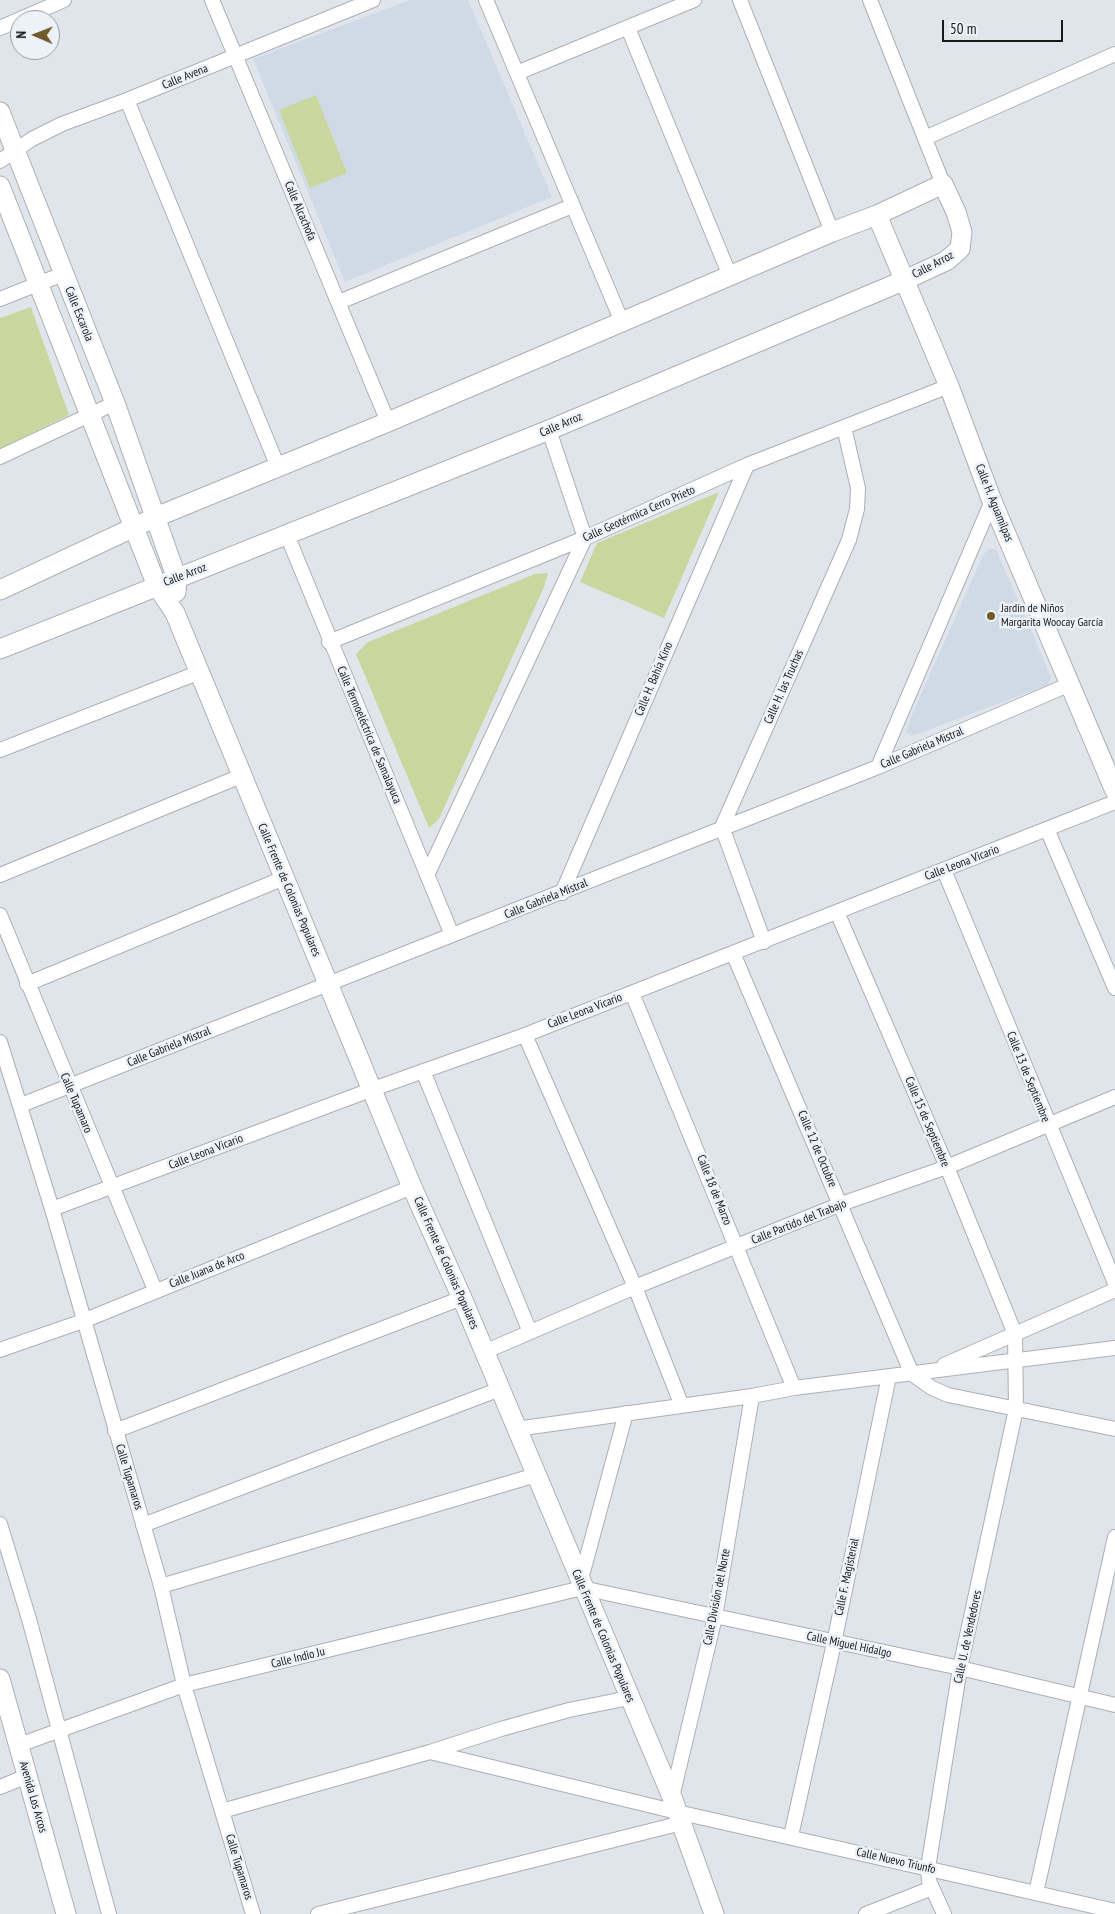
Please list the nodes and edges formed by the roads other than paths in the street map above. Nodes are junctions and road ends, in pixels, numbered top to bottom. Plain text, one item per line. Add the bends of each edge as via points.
1 (64, 0) edge
2 (212, 0) edge
3 (373, 0) edge
4 (486, 0) edge
5 (694, 0) edge
6 (740, 0) edge
7 (870, 0) edge
8 (0, 28) edge
9 (628, 28) junction
10 (1115, 54) edge
11 (234, 57) junction
12 (517, 73) junction
13 (127, 100) junction
14 (0, 112) edge
15 (925, 138) junction
16 (8, 156) edge
17 (944, 184) junction
18 (0, 186) edge
19 (572, 206) junction
20 (877, 214) junction
21 (832, 232) junction
22 (63, 274) junction
23 (730, 276) junction
24 (905, 280) junction
25 (39, 284) junction
26 (0, 299) edge
27 (339, 302) junction
28 (622, 322) junction
29 (948, 386) junction
30 (115, 403) junction
31 (90, 414) junction
32 (388, 422) junction
33 (844, 427) junction
34 (549, 430) junction
35 (0, 457) edge
36 (747, 465) junction
37 (278, 467) junction
38 (992, 501) junction
39 (156, 517) junction
40 (135, 527) junction
41 (287, 535) junction
42 (585, 538) junction
43 (177, 579) junction
44 (157, 586) junction
45 (0, 590) edge
46 (175, 613) junction
47 (330, 642) junction
48 (0, 649) edge
49 (200, 672) junction
50 (1068, 685) junction
51 (0, 750) edge
52 (878, 767) junction
53 (241, 776) junction
54 (1115, 791) edge
55 (1115, 802) edge
56 (722, 827) junction
57 (1047, 829) junction
58 (944, 870) junction
59 (428, 873) junction
60 (0, 875) edge
61 (284, 878) junction
62 (562, 893) junction
63 (837, 912) junction
64 (0, 915) edge
65 (452, 935) junction
66 (764, 942) junction
67 (733, 953) junction
68 (328, 983) junction
69 (27, 984) junction
70 (1115, 988) edge
71 (632, 993) junction
72 (525, 1035) junction
73 (0, 1042) edge
74 (423, 1071) junction
75 (70, 1087) junction
76 (373, 1088) junction
77 (1115, 1097) edge
78 (21, 1106) junction
79 (1048, 1125) junction
80 (946, 1166) junction
81 (412, 1187) junction
82 (112, 1188) junction
83 (841, 1204) junction
84 (52, 1209) junction
85 (737, 1246) junction
86 (1115, 1283) edge
87 (635, 1287) junction
88 (155, 1290) junction
89 (1115, 1290) edge
90 (462, 1298) junction
91 (83, 1321) junction
92 (530, 1332) junction
93 (1015, 1334) junction
94 (1115, 1348) edge
95 (0, 1350) edge
96 (484, 1352) junction
97 (1017, 1360) junction
98 (930, 1372) junction
99 (912, 1374) junction
100 (889, 1376) junction
101 (794, 1388) junction
102 (500, 1389) junction
103 (752, 1396) junction
104 (682, 1406) junction
105 (1016, 1408) junction
106 (626, 1413) junction
107 (1115, 1428) edge
108 (516, 1429) junction
109 (115, 1431) junction
110 (536, 1475) junction
111 (0, 1524) edge
112 (143, 1526) junction
113 (1115, 1537) edge
114 (161, 1586) junction
115 (581, 1586) junction
116 (715, 1617) junction
117 (834, 1643) junction
118 (960, 1668) junction
119 (0, 1679) edge
120 (184, 1685) junction
121 (1081, 1696) junction
122 (629, 1698) junction
123 (1115, 1705) edge
124 (58, 1730) junction
125 (19, 1745) junction
126 (430, 1752) junction
127 (27, 1776) junction
128 (0, 1787) edge
129 (677, 1810) junction
130 (222, 1811) junction
131 (790, 1836) junction
132 (928, 1868) junction
133 (932, 1888) junction
134 (1036, 1893) junction
135 (1115, 1911) edge
136 (66, 1914) edge
137 (110, 1914) edge
138 (252, 1914) edge
139 (318, 1914) edge
140 (714, 1914) edge
141 (866, 1914) edge
142 (944, 1914) edge

1 - 8 street
2 - 11 street, Calle Alcachofa
3 - 11 street, Calle Avena
4 - 12 street
5 - 9 street
6 - 21 street
7 - 15 street
9 - 12 street
9 - 23 street
10 - 15 street
11 - 13 street, Calle Avena
11 - 27 street, Calle Alcachofa
12 - 19 street
13 - 16 street, Calle Avena via 62,124
13 - 37 street
14 - 16 main road, Calle Escarola
15 - 17 street
16 - 22 main road, Calle Escarola
17 - 20 main road
17 - 24 main road, Calle Arroz via 962,232 960,248 946,261
18 - 25 main road, Calle Escarola
19 - 27 street
19 - 28 street
20 - 21 main road
20 - 24 main road, Calle H. Aguamilpas
21 - 23 main road
22 - 25 street
22 - 30 main road, Calle Escarola
23 - 28 main road
24 - 29 main road, Calle H. Aguamilpas
24 - 34 main road, Calle Arroz
25 - 26 street
25 - 31 main road, Calle Escarola
27 - 32 street, Calle Alcachofa
28 - 32 main road
29 - 33 street, Calle Geotérmica Cerro Prieto
29 - 38 main road, Calle H. Aguamilpas
30 - 31 street
30 - 39 main road, Calle Escarola
31 - 35 street
31 - 40 main road, Calle Escarola
32 - 37 main road
33 - 36 street, Calle Geotérmica Cerro Prieto
33 - 56 street, Calle H. las Truchas via 858,488 857,509 849,540
34 - 41 main road, Calle Arroz
34 - 42 street
36 - 42 street, Calle Geotérmica Cerro Prieto
36 - 62 street, Calle H. Bahía Kino
37 - 39 main road
38 - 50 main road, Calle H. Aguamilpas
38 - 52 street
39 - 40 main road
39 - 43 main road, Calle Frente de Colonias Populares
40 - 44 main road, Calle Frente de Colonias Populares
40 - 45 main road
41 - 43 main road, Calle Arroz
41 - 47 street, Calle Termoeléctrica de Samalayuca
42 - 47 street, Calle Geotérmica Cerro Prieto
42 - 59 street
43 - 44 main road, Calle Arroz
43 - 46 main road, Calle Frente de Colonias Populares
44 - 46 main road, Calle Frente de Colonias Populares
44 - 48 main road, Calle Arroz
46 - 49 main road, Calle Frente de Colonias Populares
47 - 59 street, Calle Termoeléctrica de Samalayuca
49 - 51 street
49 - 53 main road, Calle Frente de Colonias Populares
50 - 52 street, Calle Gabriela Mistral
50 - 54 main road, Calle H. Aguamilpas
52 - 56 street, Calle Gabriela Mistral
53 - 60 street
53 - 61 main road, Calle Frente de Colonias Populares
55 - 57 street, Calle Leona Vicario
56 - 62 street, Calle Gabriela Mistral
56 - 66 street
57 - 58 street, Calle Leona Vicario
57 - 70 street
58 - 63 street, Calle Leona Vicario
58 - 79 street, Calle 13 de Septiembre
59 - 65 street, Calle Termoeléctrica de Samalayuca
61 - 68 main road, Calle Frente de Colonias Populares
61 - 69 street
62 - 65 street, Calle Gabriela Mistral
63 - 66 street, Calle Leona Vicario
63 - 80 street, Calle 15 de Septiembre
64 - 69 street, Calle Tupamaro
65 - 68 street, Calle Gabriela Mistral
66 - 67 street, Calle Leona Vicario
67 - 71 street, Calle Leona Vicario
67 - 83 street, Calle 12 de Octubre
68 - 75 street, Calle Gabriela Mistral
68 - 76 main road, Calle Frente de Colonias Populares
69 - 75 street, Calle Tupamaro
71 - 72 street, Calle Leona Vicario
71 - 85 street, Calle 18 de Marzo
72 - 74 street, Calle Leona Vicario
72 - 87 street
73 - 78 street, Calle Tupamaros
74 - 76 street, Calle Leona Vicario
74 - 92 street
75 - 78 street, Calle Gabriela Mistral
75 - 82 street, Calle Tupamaro
76 - 81 main road, Calle Frente de Colonias Populares
76 - 82 street, Calle Leona Vicario
77 - 79 street, Calle Partido del Trabajo
78 - 84 street, Calle Tupamaros
79 - 80 street, Calle Partido del Trabajo
79 - 86 street, Calle 13 de Septiembre
80 - 83 street, Calle Partido del Trabajo
80 - 93 street, Calle 15 de Septiembre
81 - 88 street, Calle Juana de Arco
81 - 90 main road, Calle Frente de Colonias Populares
82 - 84 street, Calle Leona Vicario
82 - 88 street, Calle Tupamaro
83 - 85 street, Calle Partido del Trabajo
83 - 99 street, Calle 12 de Octubre
84 - 91 street, Calle Tupamaros
85 - 87 street, Calle Partido del Trabajo
85 - 101 street, Calle 18 de Marzo
87 - 92 street, Calle Partido del Trabajo
87 - 104 street
88 - 91 street, Calle Juana de Arco
89 - 93 street
90 - 96 main road, Calle Frente de Colonias Populares
90 - 109 street
91 - 95 street, Calle Juana de Arco
91 - 109 street, Calle Tupamaros
92 - 96 street, Calle Partido del Trabajo
93 - 97 street, Calle 15 de Septiembre
93 - 98 street
94 - 97 street
96 - 102 main road, Calle Frente de Colonias Populares
97 - 98 street
97 - 105 street, Calle U. de Vendedores
98 - 99 street
99 - 100 street
99 - 105 street via 932,1388 948,1394
100 - 101 street
100 - 117 street, Calle F. Magisterial
101 - 103 street
102 - 108 main road, Calle Frente de Colonias Populares
102 - 112 street
103 - 104 street
103 - 116 street, Calle División del Norte
104 - 106 street
105 - 107 street
105 - 118 street, Calle U. de Vendedores
106 - 108 street
106 - 115 street
108 - 110 main road, Calle Frente de Colonias Populares
109 - 112 street, Calle Tupamaros
110 - 114 street
110 - 115 main road, Calle Frente de Colonias Populares
111 - 124 street
112 - 114 street, Calle Tupamaros
113 - 121 street
114 - 120 street, Calle Tupamaros
115 - 116 street, Calle Miguel Hidalgo
115 - 120 street, Calle Indio Ju
115 - 122 main road, Calle Frente de Colonias Populares
116 - 117 street, Calle Miguel Hidalgo
116 - 129 street, Calle División del Norte
117 - 118 street, Calle Miguel Hidalgo
117 - 131 street, Calle F. Magisterial
118 - 121 street, Calle Miguel Hidalgo
118 - 132 street, Calle U. de Vendedores
119 - 125 main road, Avenida Los Arcos
120 - 124 street, Calle Indio Ju
120 - 130 street, Calle Tupamaros
121 - 123 street, Calle Miguel Hidalgo
121 - 134 street
122 - 126 street via 570,1710
122 - 129 main road, Calle Frente de Colonias Populares
124 - 125 street, Calle Indio Ju
124 - 137 street
125 - 127 main road, Avenida Los Arcos
126 - 129 street, Calle Nuevo Triunfo
126 - 130 street
127 - 128 street
127 - 136 main road, Avenida Los Arcos
129 - 131 street, Calle Nuevo Triunfo
129 - 139 street
129 - 140 main road, Calle Frente de Colonias Populares
130 - 138 street, Calle Tupamaros
131 - 132 street, Calle Nuevo Triunfo
132 - 133 street
132 - 134 street, Calle Nuevo Triunfo
133 - 141 street
133 - 142 street
134 - 135 street, Calle Nuevo Triunfo

